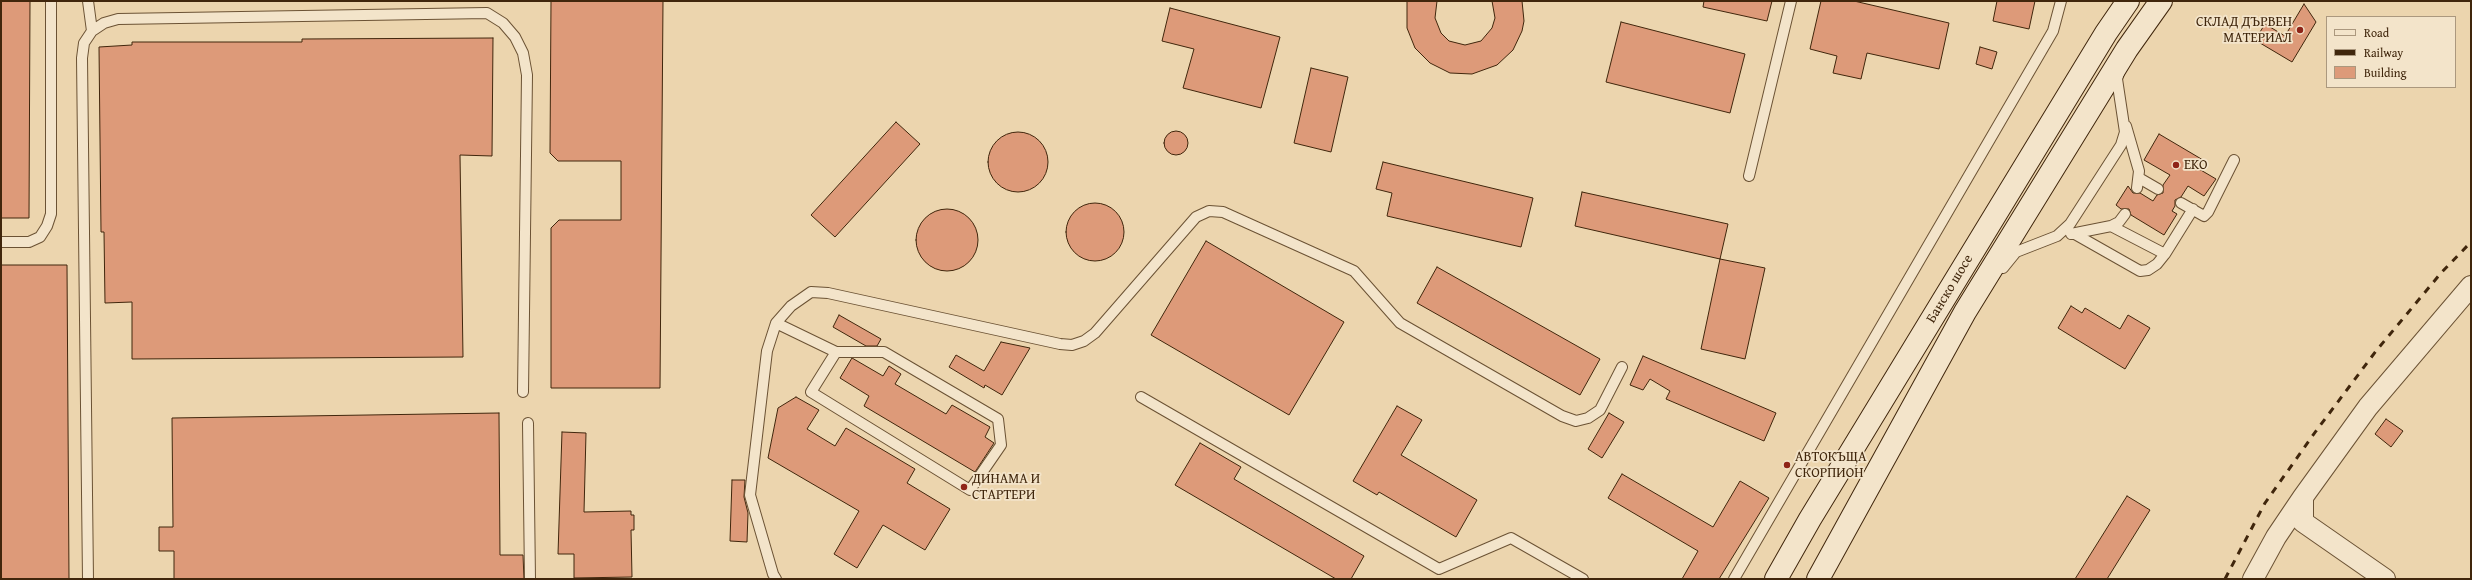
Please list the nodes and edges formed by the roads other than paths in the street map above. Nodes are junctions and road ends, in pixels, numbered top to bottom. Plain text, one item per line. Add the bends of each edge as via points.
1 (51, 1) edge
2 (88, 1) edge
3 (1791, 1) edge
4 (2061, 1) edge
5 (2128, 1) edge
6 (2161, 1) edge
7 (92, 31) junction
8 (2126, 49) junction
9 (2122, 112) junction
10 (2234, 160) dead end
11 (1749, 176) dead end
12 (2158, 189) dead end
13 (2181, 203) dead end
14 (2193, 209) junction
15 (2125, 214) dead end
16 (2111, 226) junction
17 (2073, 233) junction
18 (2057, 236) junction
19 (1, 242) edge
20 (2165, 254) junction
21 (2471, 286) edge
22 (1965, 312) junction
23 (776, 323) junction
24 (836, 352) junction
25 (1622, 367) dead end
26 (523, 392) dead end
27 (1141, 397) dead end
28 (528, 423) dead end
29 (2303, 497) junction
30 (88, 579) edge
31 (530, 579) edge
32 (776, 579) edge
33 (1583, 579) edge
34 (1734, 579) edge
35 (1776, 579) edge
36 (1818, 579) edge
37 (2253, 579) edge
38 (2386, 579) edge

1 - 19 lane via 51,214 40,237 29,242
2 - 7 lane
3 - 11 lane
4 - 34 lane via 2049,38
5 - 35 main road, Банско шосе via 1838,472
6 - 8 main road, Банско шосе
7 - 26 lane via 104,23 118,19 487,14 503,23 515,36 523,54 527,75
7 - 30 lane via 84,43 82,58
8 - 9 lane via 2117,79
8 - 22 main road, Банско шосе
9 - 12 lane via 2138,183
9 - 18 lane via 2125,132 2121,145 2070,224
10 - 14 lane via 2208,212 2204,216
13 - 14 lane
14 - 20 lane
15 - 16 lane via 2119,222
16 - 17 lane
16 - 20 lane
17 - 18 lane
17 - 20 lane via 2140,271 2148,270 2157,264
18 - 22 lane via 2016,252
21 - 29 street via 2368,407
22 - 36 main road, Банско шосе
23 - 24 lane
23 - 25 lane via 792,306 811,292 828,293 1072,345 1084,341 1095,333 1196,217 1209,211 1223,212 1354,272 1400,323 1562,416 1576,421 1588,418 1600,410
23 - 32 lane via 766,351 750,495
24 - 24 lane via 884,352 998,419 1001,445 970,490 811,392
27 - 33 lane via 1439,569 1511,538
28 - 31 lane
29 - 37 street
29 - 38 street via 2303,522

